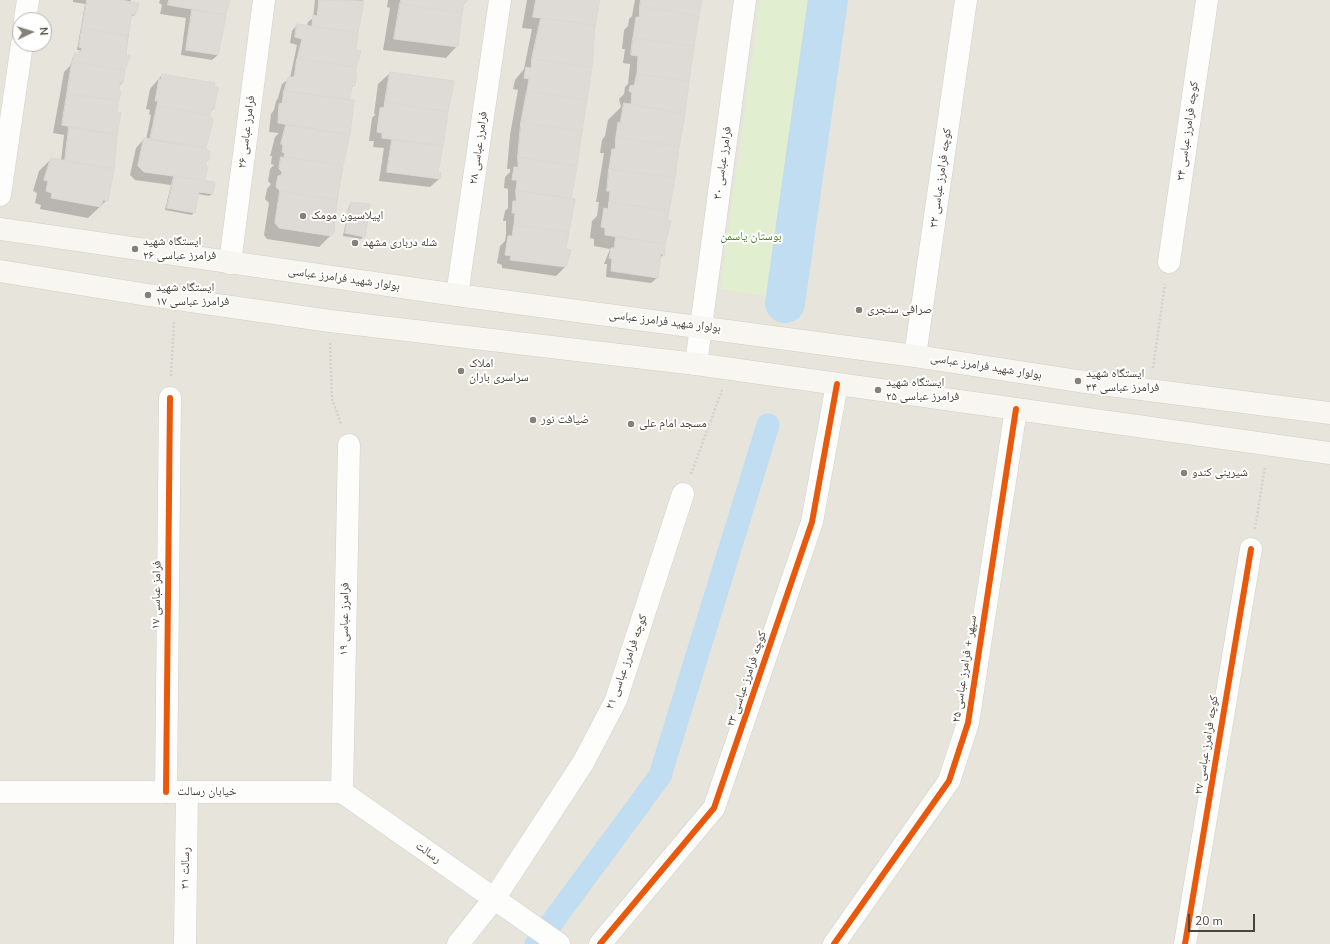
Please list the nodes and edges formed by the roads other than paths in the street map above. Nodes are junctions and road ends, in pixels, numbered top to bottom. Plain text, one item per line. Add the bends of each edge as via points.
1 (28, 0) edge
2 (264, 0) edge
3 (500, 0) edge
4 (745, 0) edge
5 (966, 0) edge
6 (1207, 0) edge
7 (26, 12) edge
8 (21, 52) edge
9 (0, 195) edge
10 (0, 229) edge
11 (1168, 262) road end
12 (230, 263) junction
13 (0, 271) edge
14 (457, 295) junction
15 (700, 327) junction
16 (915, 356) junction
17 (696, 364) junction
18 (837, 384) junction
19 (170, 398) road end
20 (1016, 409) junction
21 (1330, 413) edge
22 (349, 445) road end
23 (1330, 453) edge
24 (684, 494) road end
25 (1251, 549) road end
26 (0, 792) edge
27 (176, 792) junction
28 (342, 792) junction
29 (494, 899) junction
30 (556, 943) edge
31 (185, 944) edge
32 (458, 944) edge
33 (600, 944) edge
34 (834, 944) edge
35 (1186, 944) edge

1 - 7 street
2 - 12 street, فرامرز عباسی ۲۶
3 - 14 street, فرامرز عباسی ۲۸
4 - 15 street, فرامرز عباسی ۳۰
5 - 16 street, کوچه فرامرز عباسی ۳۲
6 - 11 street, کوچه فرامرز عباسی ۳۴
8 - 9 street
10 - 12 main road, بولوار شهید فرامرز عباسی
12 - 14 main road, بولوار شهید فرامرز عباسی
13 - 17 main road via 330,320
14 - 15 main road, بولوار شهید فرامرز عباسی
15 - 16 main road, بولوار شهید فرامرز عباسی
15 - 17 street, فرامرز عباسی ۳۰
16 - 21 main road, بولوار شهید فرامرز عباسی
17 - 18 main road
18 - 20 main road
18 - 33 street, کوچه فرامرز عباسی ۲۳ via 812,522 714,808
19 - 27 street, فرامز عباسی ۱۷
20 - 23 main road
20 - 34 street, سپهر + فرامرز عباسی ۲۵ via 968,722 949,781
22 - 28 street, فرامرز عباسی ۱۹
24 - 29 street, کوچه فرامرز عباسی ۲۱ via 616,700 584,763
25 - 35 street, کوچه فرامرز عباسی ۲۷
26 - 27 street, خیابان رسالت
27 - 28 street, خیابان رسالت
27 - 31 street, رسالت ۳۱
28 - 29 street, رسالت
29 - 30 street, رسالت
29 - 32 street, کوچه فرامرز عباسی ۲۱

